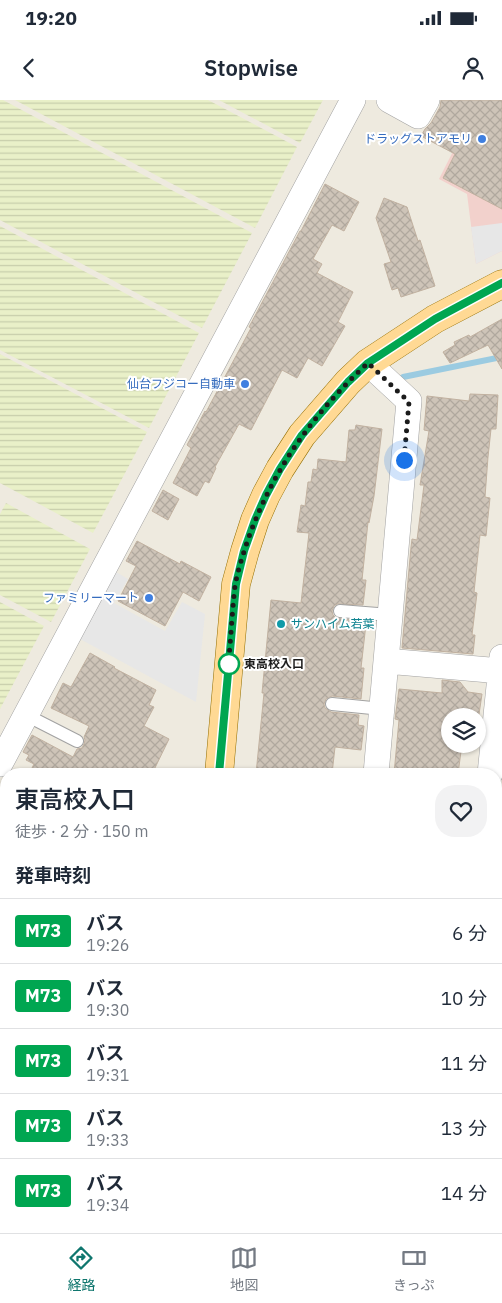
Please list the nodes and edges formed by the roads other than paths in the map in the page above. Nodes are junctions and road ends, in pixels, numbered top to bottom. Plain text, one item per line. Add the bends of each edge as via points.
1 (353, 100) edge
2 (389, 100) edge
3 (426, 100) edge
4 (502, 284) edge
5 (368, 363) junction
6 (340, 611) dead end
7 (390, 615) junction
8 (386, 661) junction
9 (501, 664) edge
10 (332, 704) dead end
11 (382, 709) junction
12 (26, 715) junction
13 (78, 741) dead end
14 (0, 764) edge
15 (494, 764) edge
16 (220, 768) edge
17 (377, 768) edge

1 - 12 street
2 - 3 street via 418,116
4 - 5 main road via 435,319
5 - 7 street via 409,402
5 - 16 main road via 302,435 280,469 255,520 236,584
6 - 7 lane
7 - 8 street
8 - 9 street
8 - 11 street
9 - 15 street
10 - 11 lane
11 - 17 street
12 - 13 lane
12 - 14 street

